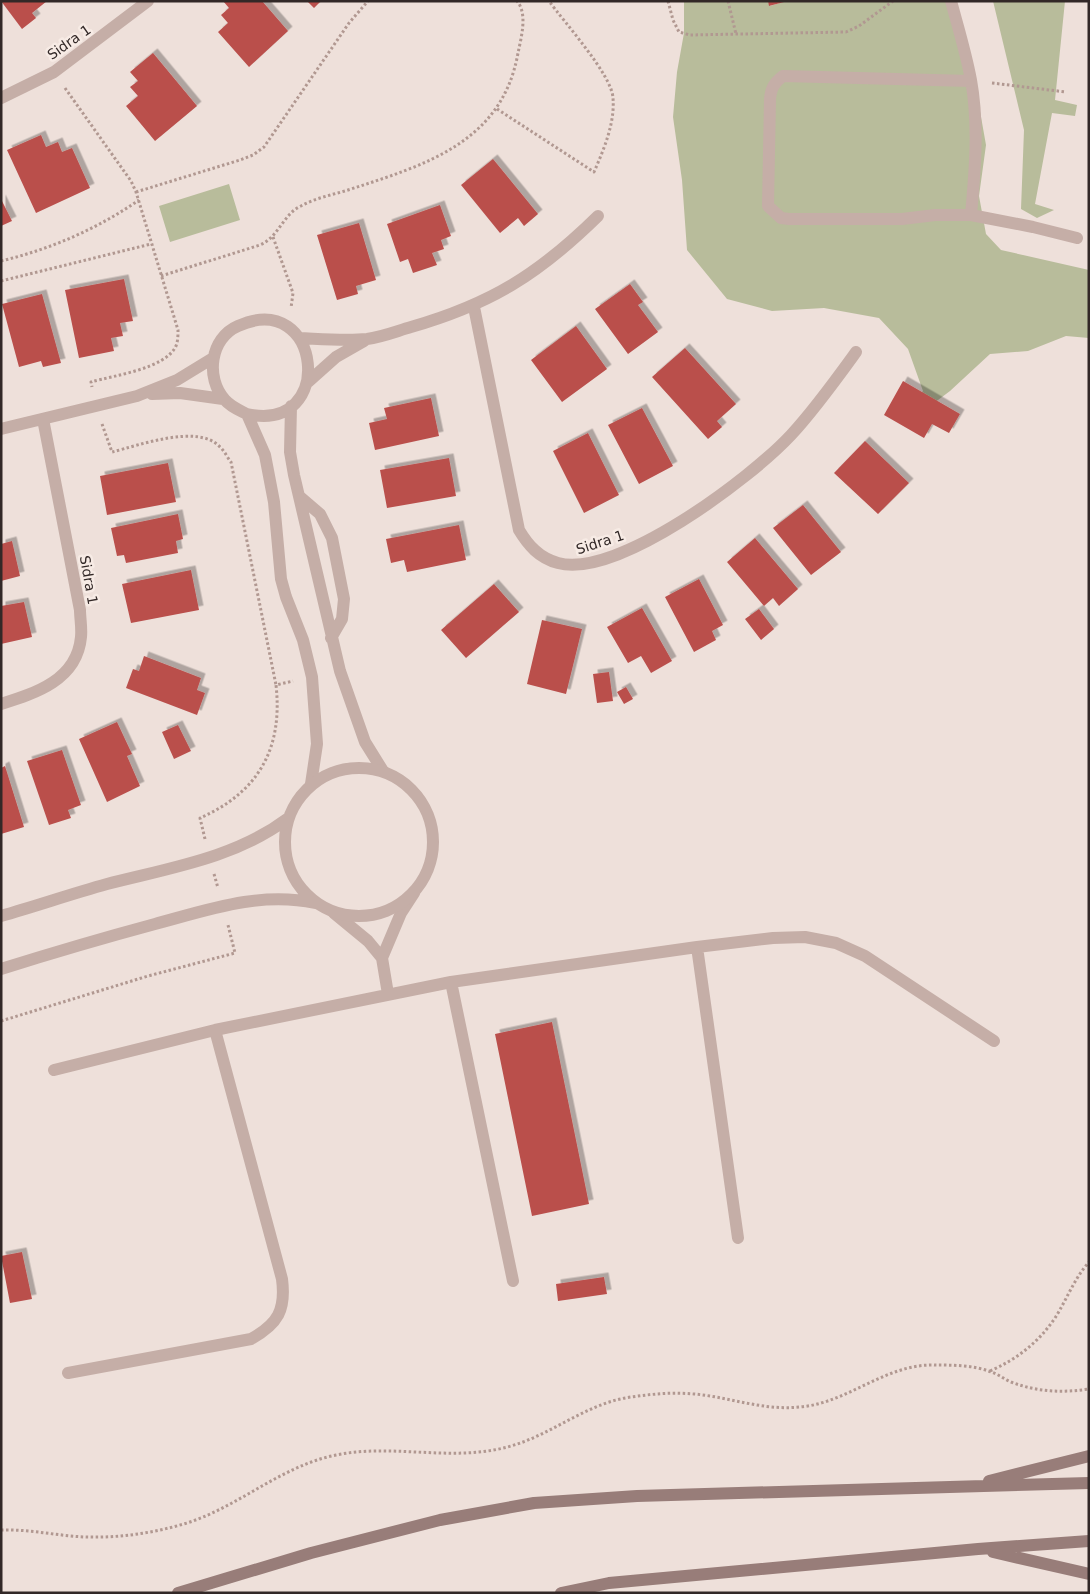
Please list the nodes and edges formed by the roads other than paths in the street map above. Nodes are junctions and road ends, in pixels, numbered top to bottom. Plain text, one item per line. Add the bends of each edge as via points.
1 (148, 1) edge
2 (951, 1) edge
3 (972, 81) junction
4 (1, 98) edge
5 (971, 215) junction
6 (598, 216) dead end
7 (1077, 238) dead end
8 (474, 306) junction
9 (299, 338) junction
10 (369, 338) junction
11 (856, 352) dead end
12 (213, 358) junction
13 (308, 382) junction
14 (138, 396) junction
15 (223, 398) junction
16 (291, 406) junction
17 (247, 414) junction
18 (42, 419) junction
19 (1, 429) edge
20 (299, 496) junction
21 (331, 638) junction
22 (1, 704) edge
23 (384, 771) junction
24 (311, 784) junction
25 (287, 819) junction
26 (414, 893) junction
27 (314, 903) junction
28 (334, 913) junction
29 (1, 916) edge
30 (697, 947) junction
31 (382, 958) junction
32 (1, 969) edge
33 (451, 982) junction
34 (388, 994) junction
35 (215, 1030) junction
36 (994, 1041) dead end
37 (54, 1070) dead end
38 (738, 1238) dead end
39 (513, 1281) dead end
40 (68, 1373) dead end
41 (1089, 1456) edge
42 (1089, 1483) edge
43 (967, 1487) junction
44 (1089, 1541) edge
45 (978, 1549) junction
46 (1089, 1574) edge
47 (178, 1593) edge
48 (561, 1593) edge

1 - 4 street, Sidra 1 via 54,72
2 - 3 street
3 - 5 street via 976,147
3 - 5 street via 783,76 771,90 767,197 768,206 780,218 902,219
5 - 7 street
6 - 8 street via 546,263 500,294
8 - 10 street via 444,318
8 - 11 street, Sidra 1 via 518,530 541,556 575,566 636,546 718,498 790,436 821,401
9 - 10 street
9 - 12 street via 285,326 268,320 250,320 233,328 220,341
9 - 13 street via 307,351 310,366
10 - 13 street via 336,358
12 - 14 street via 177,380
12 - 15 street via 216,386
13 - 16 street
14 - 15 street via 180,393
14 - 18 street
15 - 17 street
16 - 17 street via 283,412 260,417
16 - 20 street via 290,452
17 - 24 street via 265,455 274,502 281,578 312,677 317,744
18 - 19 street
18 - 22 street, Sidra 1 via 80,610 81,638 72,665 52,685
20 - 21 street
20 - 21 street via 320,514 334,546 344,609
21 - 23 street via 351,708 365,742
23 - 24 street via 358,767 333,772
23 - 26 street via 405,783 422,801 432,824 434,849 428,872
24 - 25 street via 296,800
25 - 27 street via 284,842 288,865 298,886
25 - 29 street via 270,832 225,853
26 - 28 street via 398,907 377,915 355,917
26 - 31 street via 401,913
27 - 28 street
27 - 32 street via 290,897 239,902
28 - 31 street via 368,941
30 - 33 street
30 - 36 street via 805,937 836,943 866,956
30 - 38 street
31 - 34 street
33 - 34 street
33 - 39 street
34 - 35 street
35 - 37 street
35 - 40 street via 282,1279 284,1298 279,1316 267,1330 251,1339
41 - 43 main road
42 - 43 main road
43 - 47 main road via 636,1496 534,1503 440,1520 311,1553
44 - 45 main road
45 - 46 main road
45 - 48 main road via 609,1583

